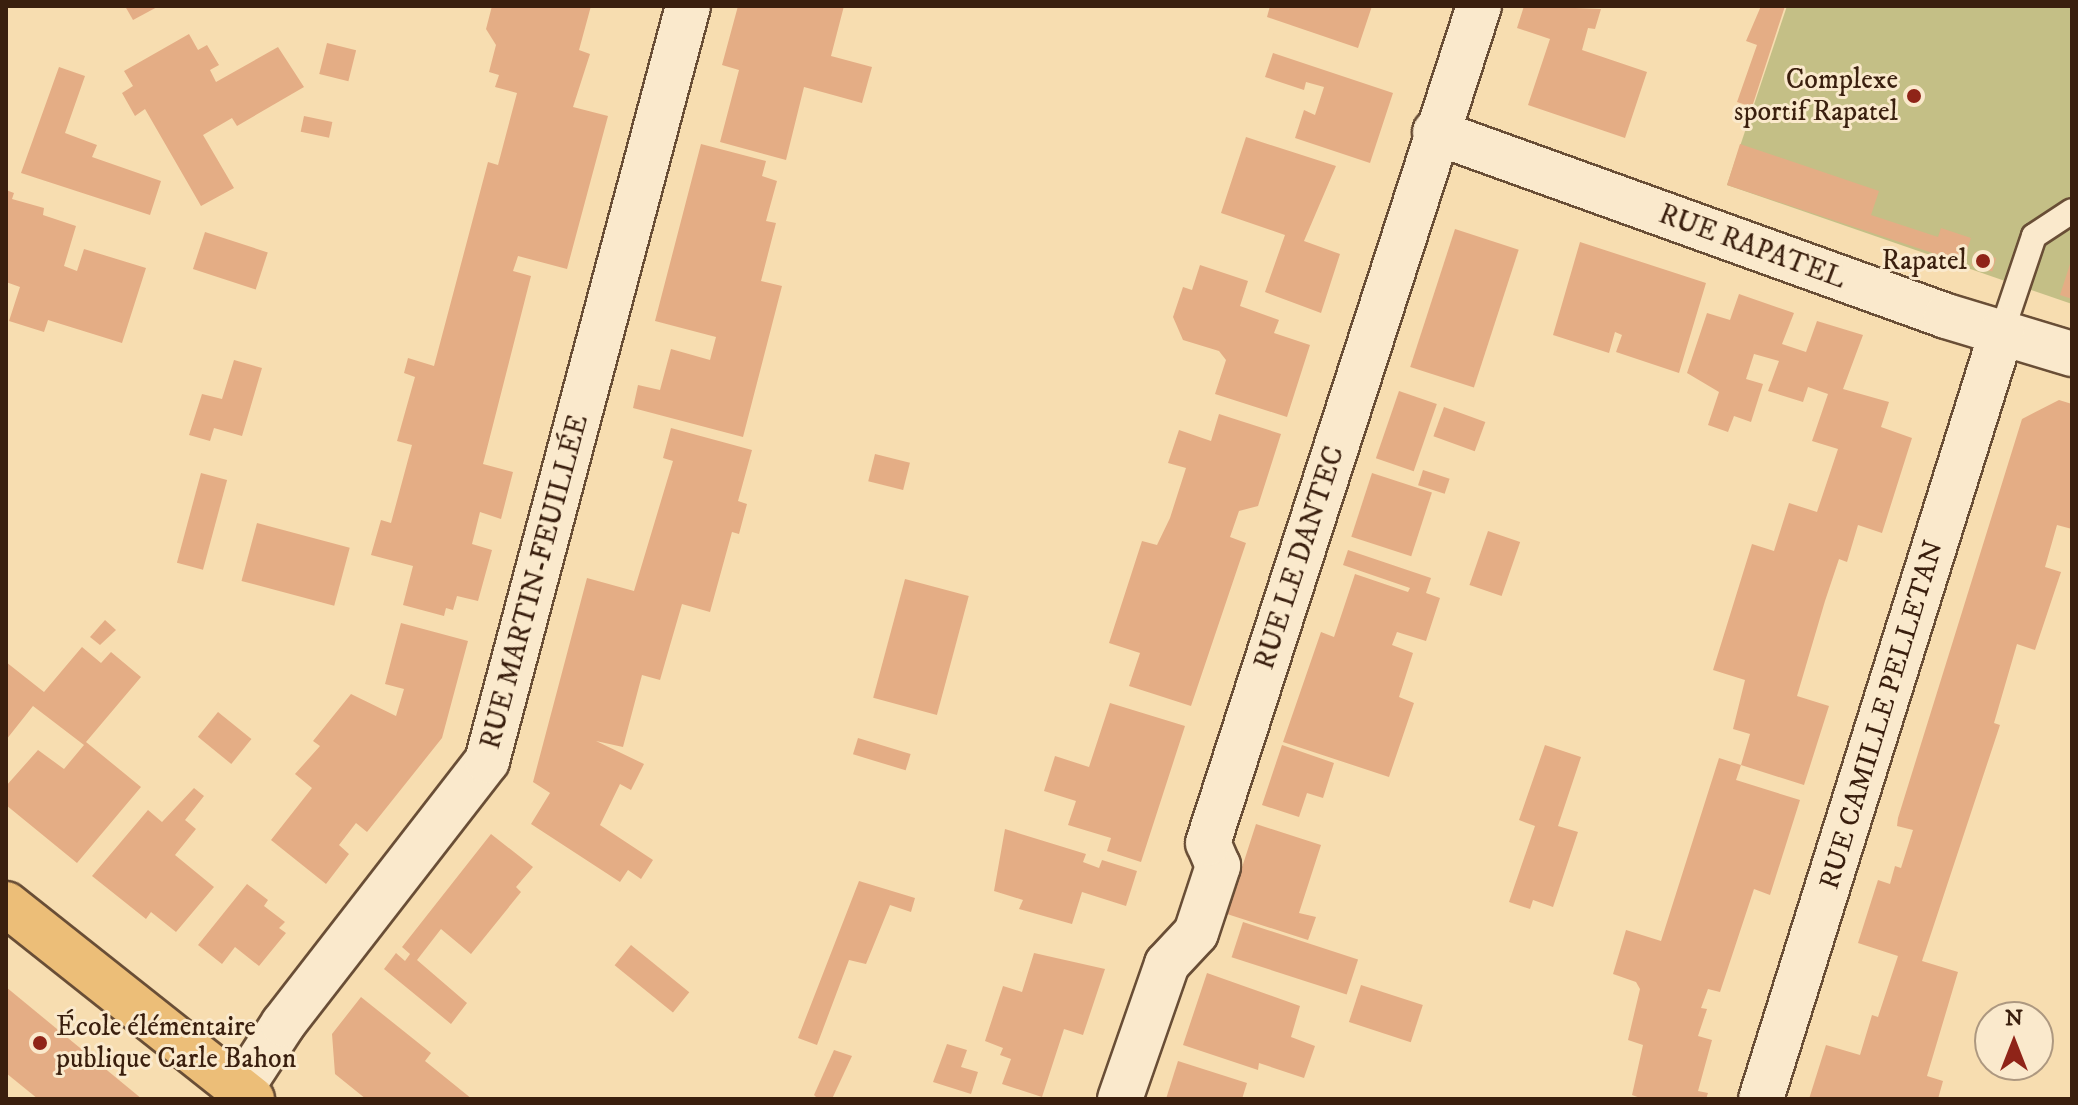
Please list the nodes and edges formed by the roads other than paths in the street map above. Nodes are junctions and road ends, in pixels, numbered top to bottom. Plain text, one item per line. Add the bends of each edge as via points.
1 (688, 6) edge
2 (1479, 6) edge
3 (1435, 132) junction
4 (2072, 211) edge
5 (2002, 331) junction
6 (2072, 354) edge
7 (6, 904) edge
8 (246, 1094) edge
9 (1120, 1099) edge
10 (1761, 1099) edge

1 - 8 street, RUE MARTIN-FEUILLÉE via 487,761 283,1024
2 - 3 street, RUE LE DANTEC
3 - 5 street, RUE RAPATEL via 1946,316
3 - 9 street, RUE LE DANTEC via 1208,843 1218,866 1196,933 1167,964
4 - 5 lane via 2034,236
5 - 6 street, RUE RAPATEL
5 - 10 street, RUE CAMILLE PELLETAN
7 - 8 main road

